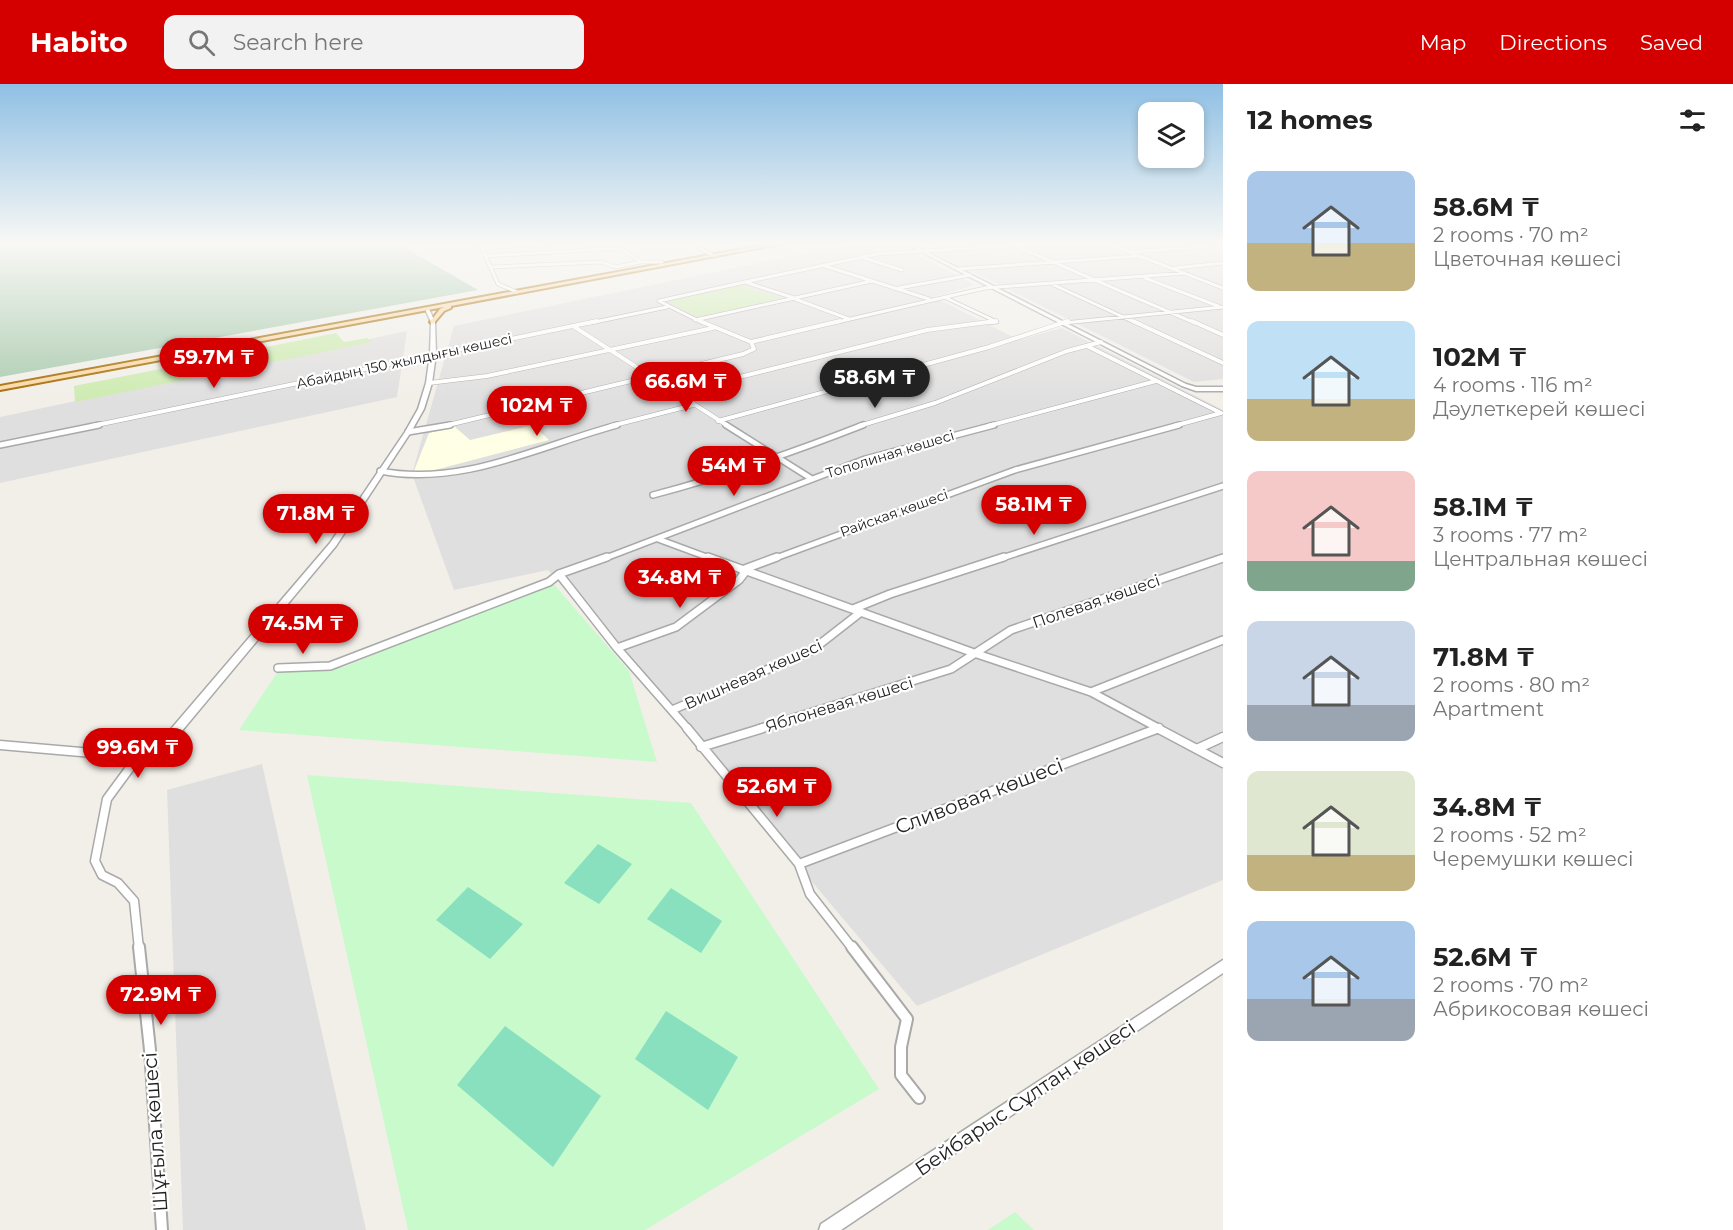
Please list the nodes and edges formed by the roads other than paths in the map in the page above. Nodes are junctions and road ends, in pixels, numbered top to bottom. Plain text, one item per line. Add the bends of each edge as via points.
1 (479, 295) edge
2 (499, 295) edge
3 (684, 295) edge
4 (787, 295) edge
5 (806, 295) edge
6 (918, 295) edge
7 (952, 295) edge
8 (1012, 295) edge
9 (1079, 295) edge
10 (1130, 295) edge
11 (1191, 295) edge
12 (944, 297) junction
13 (795, 298) junction
14 (931, 300) junction
15 (470, 301) junction
16 (667, 306) junction
17 (1222, 307) edge
18 (427, 309) junction
19 (1170, 312) junction
20 (1124, 315) junction
21 (849, 319) junction
22 (695, 320) junction
23 (433, 322) junction
24 (1065, 324) junction
25 (573, 326) junction
26 (713, 328) junction
27 (1223, 335) edge
28 (751, 342) junction
29 (1101, 342) junction
30 (1087, 346) junction
31 (614, 350) junction
32 (433, 354) junction
33 (1223, 363) edge
34 (654, 376) junction
35 (1156, 381) junction
36 (0, 383) edge
37 (429, 383) junction
38 (0, 388) edge
39 (1196, 389) junction
40 (1223, 389) edge
41 (676, 393) junction
42 (1184, 395) junction
43 (693, 405) junction
44 (1222, 414) edge
45 (718, 421) junction
46 (408, 432) junction
47 (0, 445) edge
48 (777, 458) junction
49 (380, 471) junction
50 (812, 478) junction
51 (1223, 486) edge
52 (653, 495) dead end
53 (658, 539) junction
54 (1223, 558) edge
55 (744, 570) junction
56 (559, 574) junction
57 (853, 609) junction
58 (861, 612) junction
59 (1223, 640) edge
60 (617, 648) junction
61 (974, 653) junction
62 (278, 668) dead end
63 (1092, 692) junction
64 (672, 710) junction
65 (1159, 728) junction
66 (1223, 737) edge
67 (0, 745) edge
68 (700, 747) junction
69 (1199, 748) junction
70 (157, 753) joint
71 (127, 756) junction
72 (1223, 763) edge
73 (799, 864) junction
74 (1223, 966) edge
75 (919, 1098) dead end
76 (162, 1230) edge
77 (827, 1230) edge

1 - 36 main road
2 - 15 main road
3 - 16 street via 659,301
4 - 13 street
5 - 13 street
6 - 14 street
7 - 12 street
8 - 24 street
9 - 20 street
10 - 19 street
11 - 17 street
12 - 14 street
12 - 41 street via 997,322 927,330
13 - 21 street
13 - 22 street
14 - 21 street
15 - 18 main road
15 - 23 main road via 446,308
16 - 22 street
16 - 25 street, Абайдың 150 жылдығы көшесі
17 - 19 street
18 - 23 street
18 - 38 main road
19 - 20 street
19 - 27 street
20 - 24 street
20 - 33 street
21 - 28 street
22 - 26 street
23 - 32 street
24 - 29 street
24 - 45 street
25 - 31 street
25 - 32 street, Абайдың 150 жылдығы көшесі
26 - 28 street
26 - 31 street
28 - 34 street via 755,347 750,352
29 - 30 street
29 - 39 street
30 - 35 street
30 - 48 street
31 - 34 street
31 - 37 street via 487,376
32 - 37 street
32 - 47 street, Абайдың 150 жылдығы көшесі
34 - 41 street
34 - 46 street
35 - 42 street
35 - 50 street, Тополиная көшесі via 865,459
37 - 46 street
39 - 40 street
39 - 42 street
41 - 43 street
42 - 44 street
43 - 45 street
43 - 49 street via 437,477 401,477
44 - 55 street, Райская көшесі via 1015,470
45 - 48 street
46 - 49 street
48 - 50 street
48 - 52 street
49 - 70 street via 333,544
50 - 53 street, Тополиная көшесі
51 - 57 street
53 - 55 street
53 - 56 street, Тополиная көшесі
54 - 61 street, Полевая көшесі via 1011,630
55 - 57 street
55 - 60 street via 704,608 676,627
56 - 60 street
56 - 62 street, Тополиная көшесі via 538,586 330,666
57 - 58 street
58 - 61 street
58 - 64 street, Вишневая көшесі via 811,651
59 - 63 street
60 - 64 street
61 - 63 street
61 - 68 street, Яблоневая көшесі via 951,669
63 - 65 street
64 - 68 street
65 - 69 street
65 - 73 street, Сливовая көшесі
66 - 69 street
67 - 71 street
68 - 73 street
69 - 72 street
70 - 71 street
71 - 76 street, Шұғыла көшесі via 132,765 107,799 95,861 102,875 118,883 134,901 150,1050
73 - 75 street via 810,894 907,1019 901,1075
74 - 77 street, Бейбарыс Сұлтан көшесі

